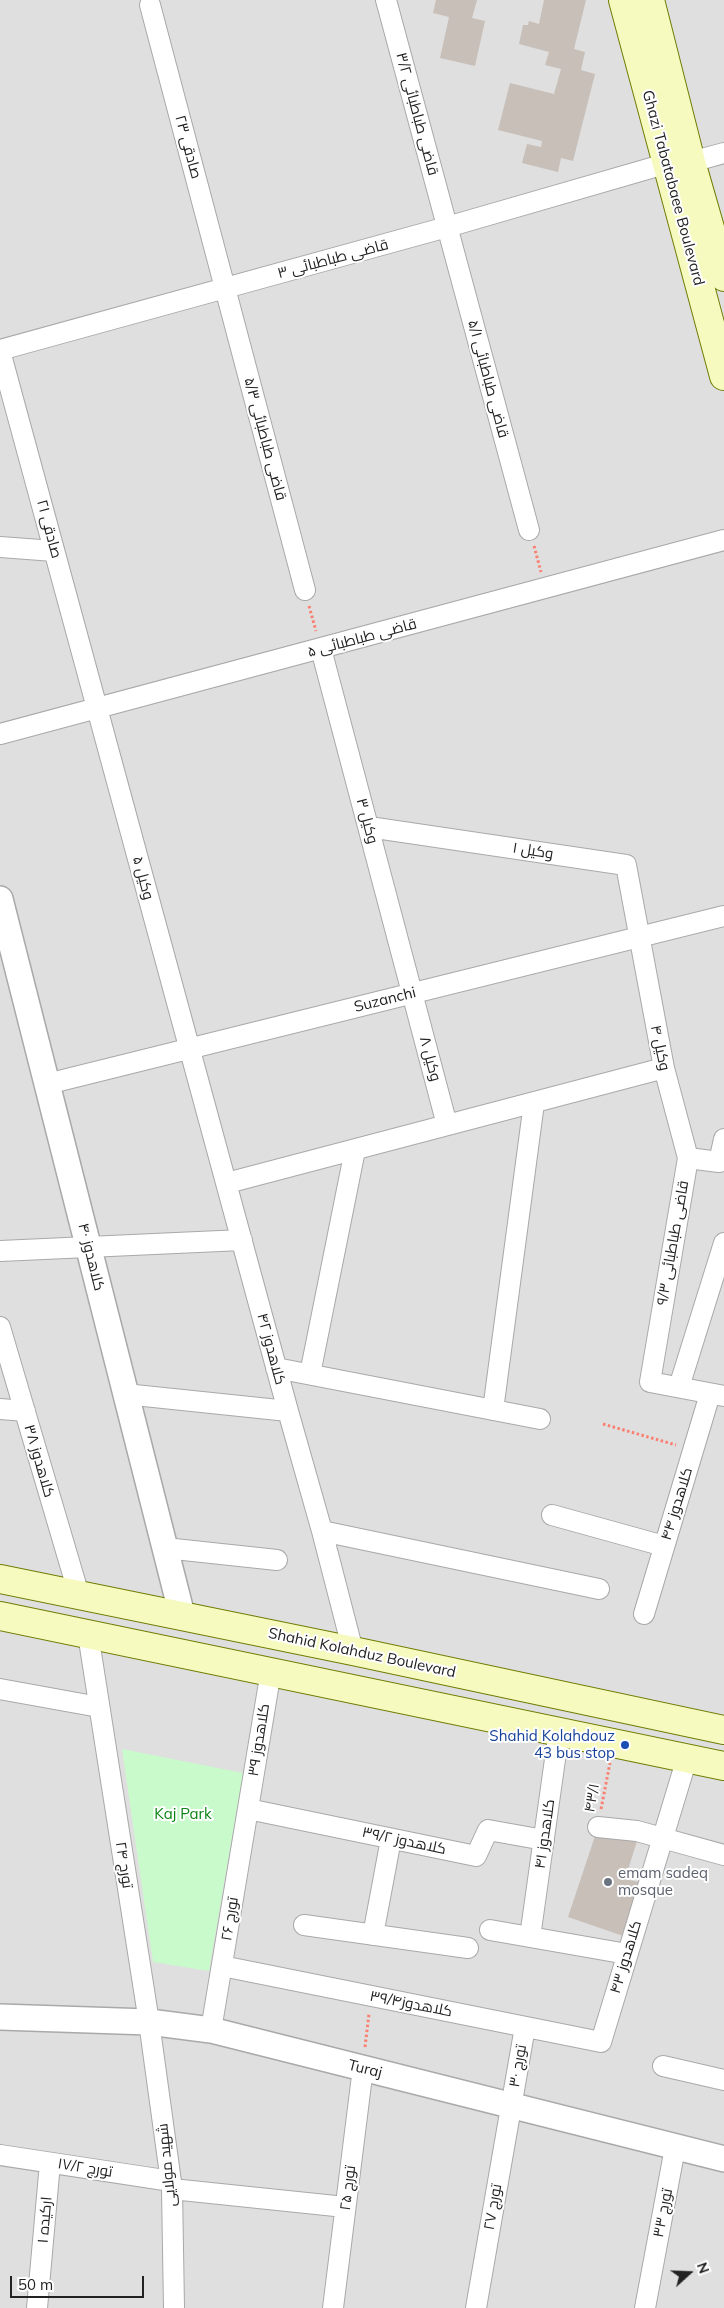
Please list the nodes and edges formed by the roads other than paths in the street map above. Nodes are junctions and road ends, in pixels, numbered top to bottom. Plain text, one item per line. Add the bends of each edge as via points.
1 (386, 0) edge
2 (623, 0) edge
3 (650, 0) edge
4 (150, 6) dead end
5 (724, 153) edge
6 (678, 163) junction
7 (447, 228) junction
8 (724, 277) edge
9 (225, 288) junction
10 (0, 350) edge
11 (724, 376) edge
12 (529, 530) road end
13 (724, 540) edge
14 (0, 547) edge
15 (54, 550) junction
16 (305, 590) road end
17 (321, 649) junction
18 (97, 708) junction
19 (0, 734) edge
20 (369, 827) junction
21 (0, 899) edge
22 (724, 916) edge
23 (638, 937) junction
24 (412, 993) junction
25 (190, 1048) junction
26 (664, 1068) junction
27 (47, 1084) junction
28 (534, 1103) junction
29 (448, 1125) junction
30 (724, 1139) edge
31 (355, 1150) junction
32 (688, 1158) junction
33 (227, 1183) junction
34 (242, 1240) junction
35 (724, 1243) edge
36 (88, 1247) junction
37 (0, 1251) edge
38 (0, 1327) edge
39 (276, 1368) junction
40 (310, 1374) junction
41 (678, 1387) junction
42 (126, 1394) junction
43 (717, 1395) edge
44 (0, 1409) edge
45 (493, 1410) junction
46 (25, 1411) junction
47 (288, 1411) junction
48 (540, 1419) dead end
49 (552, 1515) dead end
50 (322, 1531) junction
51 (664, 1546) junction
52 (165, 1548) junction
53 (277, 1560) dead end
54 (0, 1579) edge
55 (598, 1589) dead end
56 (79, 1596) junction
57 (644, 1614) dead end
58 (182, 1615) junction
59 (0, 1616) edge
60 (88, 1634) junction
61 (353, 1650) junction
62 (271, 1671) junction
63 (0, 1689) edge
64 (99, 1707) junction
65 (724, 1730) edge
66 (559, 1731) junction
67 (687, 1758) junction
68 (724, 1766) edge
69 (248, 1809) junction
70 (598, 1828) road end
71 (662, 1838) junction
72 (391, 1839) junction
73 (544, 1840) junction
74 (724, 1855) edge
75 (304, 1925) dead end
76 (490, 1930) dead end
77 (374, 1935) junction
78 (530, 1937) junction
79 (468, 1948) dead end
80 (627, 1954) junction
81 (222, 1966) junction
82 (0, 2017) edge
83 (149, 2022) junction
84 (525, 2027) junction
85 (211, 2030) junction
86 (601, 2042) joint
87 (663, 2066) dead end
88 (362, 2068) junction
89 (724, 2080) edge
90 (511, 2106) junction
91 (675, 2148) junction
92 (0, 2155) edge
93 (724, 2159) edge
94 (50, 2163) junction
95 (171, 2185) junction
96 (346, 2207) junction
97 (37, 2308) edge
98 (174, 2308) edge
99 (333, 2308) edge
100 (476, 2308) edge
101 (645, 2308) edge

1 - 7 street, قاضی طباطبائی ۳/۲
2 - 6 main road, Ghazi Tabatabaee Boulevard
3 - 6 main road, Ghazi Tabatabaee Boulevard
4 - 9 street, صادقی ۲۳
5 - 6 street, قاضی طباطبائی ۳
6 - 7 street, قاضی طباطبائی ۳
6 - 8 main road, Ghazi Tabatabaee Boulevard
6 - 11 main road, Ghazi Tabatabaee Boulevard
7 - 9 street, قاضی طباطبائی ۳
7 - 12 street, قاضی طباطبائی ۵/۱
9 - 10 street, قاضی طباطبائی ۳
9 - 16 street, قاضی طباطبائی ۵/۳
10 - 15 street, صادقی ۲۱
13 - 17 street, قاضی طباطبائی ۵
14 - 15 street
15 - 18 street, صادقی ۲۱
17 - 18 street, قاضی طباطبائی ۵
17 - 20 street, وکيل ۳
18 - 19 street, قاضی طباطبائی ۵
18 - 25 street, وکيل ۵
20 - 23 street, وکيل ۱ via 626,865
20 - 24 street, وکيل ۳
21 - 27 street, کلاهدوز ۴۰
22 - 23 street, Suzanchi
23 - 24 street, Suzanchi
23 - 26 street, وکيل ۴
24 - 25 street, Suzanchi
24 - 29 street, وکيل ۸
25 - 27 street, Suzanchi
25 - 33 street, کلاهدوز ۴۲
26 - 28 street
26 - 32 street, وکيل ۴
27 - 36 street, کلاهدوز ۴۰
28 - 29 street
28 - 45 street
29 - 31 street
30 - 32 street via 718,1162
31 - 33 street
31 - 40 street
32 - 41 street, قاضی طباطبائی ۹/۳ via 650,1382
33 - 34 street, کلاهدوز ۴۲
34 - 36 street
34 - 39 street, کلاهدوز ۴۲
35 - 41 street
36 - 37 street
36 - 42 street, کلاهدوز ۴۰
38 - 46 street, کلاهدوز ۳۸
39 - 40 street
39 - 47 street, کلاهدوز ۴۲
40 - 45 street
41 - 43 street
42 - 47 street
42 - 52 street, کلاهدوز ۴۰
43 - 51 street, کلاهدوز ۴۴ via 693,1451
44 - 46 street
45 - 48 street
46 - 56 street, کلاهدوز ۳۸
47 - 50 street, کلاهدوز ۴۲
49 - 51 street
50 - 55 street
50 - 61 street, کلاهدوز ۴۲
51 - 57 street, کلاهدوز ۴۴
52 - 53 street
52 - 58 street, کلاهدوز ۴۰
54 - 56 main road, Shahid Kolahduz Boulevard
56 - 58 main road, Shahid Kolahduz Boulevard
58 - 61 main road, Shahid Kolahduz Boulevard
59 - 60 main road
60 - 62 main road
60 - 64 street, تورج ۲۴
61 - 65 main road, Shahid Kolahduz Boulevard
62 - 66 main road
62 - 69 street, کلاهدوز ۳۹
63 - 64 street
64 - 83 street, تورج ۲۴
66 - 67 main road
66 - 73 street, کلاهدوز ۴۱
67 - 68 main road
67 - 71 street, کلاهدوز ۴۳
69 - 72 street, کلاهدوز ۳۹/۲
69 - 81 street, تورج ۲۶
70 - 71 street via 636,1831
71 - 74 street
71 - 80 street, کلاهدوز ۴۳
72 - 73 street, کلاهدوز ۳۹/۲ via 476,1856 488,1830
72 - 77 street
73 - 78 street, کلاهدوز ۴۱
75 - 77 street
76 - 78 street
77 - 79 street
78 - 80 street
80 - 86 street, کلاهدوز ۴۳
81 - 84 street, کلاهدوز۳۹/۴
81 - 85 street, تورج ۲۶
82 - 83 street, Turaj
83 - 85 street, Turaj
83 - 95 street, شهید مولایی
84 - 86 street, کلاهدوز۳۹/۴
84 - 90 street, تورج ۳۰
85 - 88 street, Turaj
87 - 89 street
88 - 90 street, Turaj
88 - 96 street, تورج ۲۵
90 - 91 street, Turaj
90 - 100 street, تورج ۲۷
91 - 93 street, Turaj
91 - 101 street, تورج ۳۳
92 - 94 street, تورج ۱۷/۲
94 - 95 street, تورج ۱۷/۲
94 - 97 street, ارکیده ۱
95 - 96 street, تورج ۱۷/۲
95 - 98 street, شهید مولایی
96 - 99 street, تورج ۲۵

